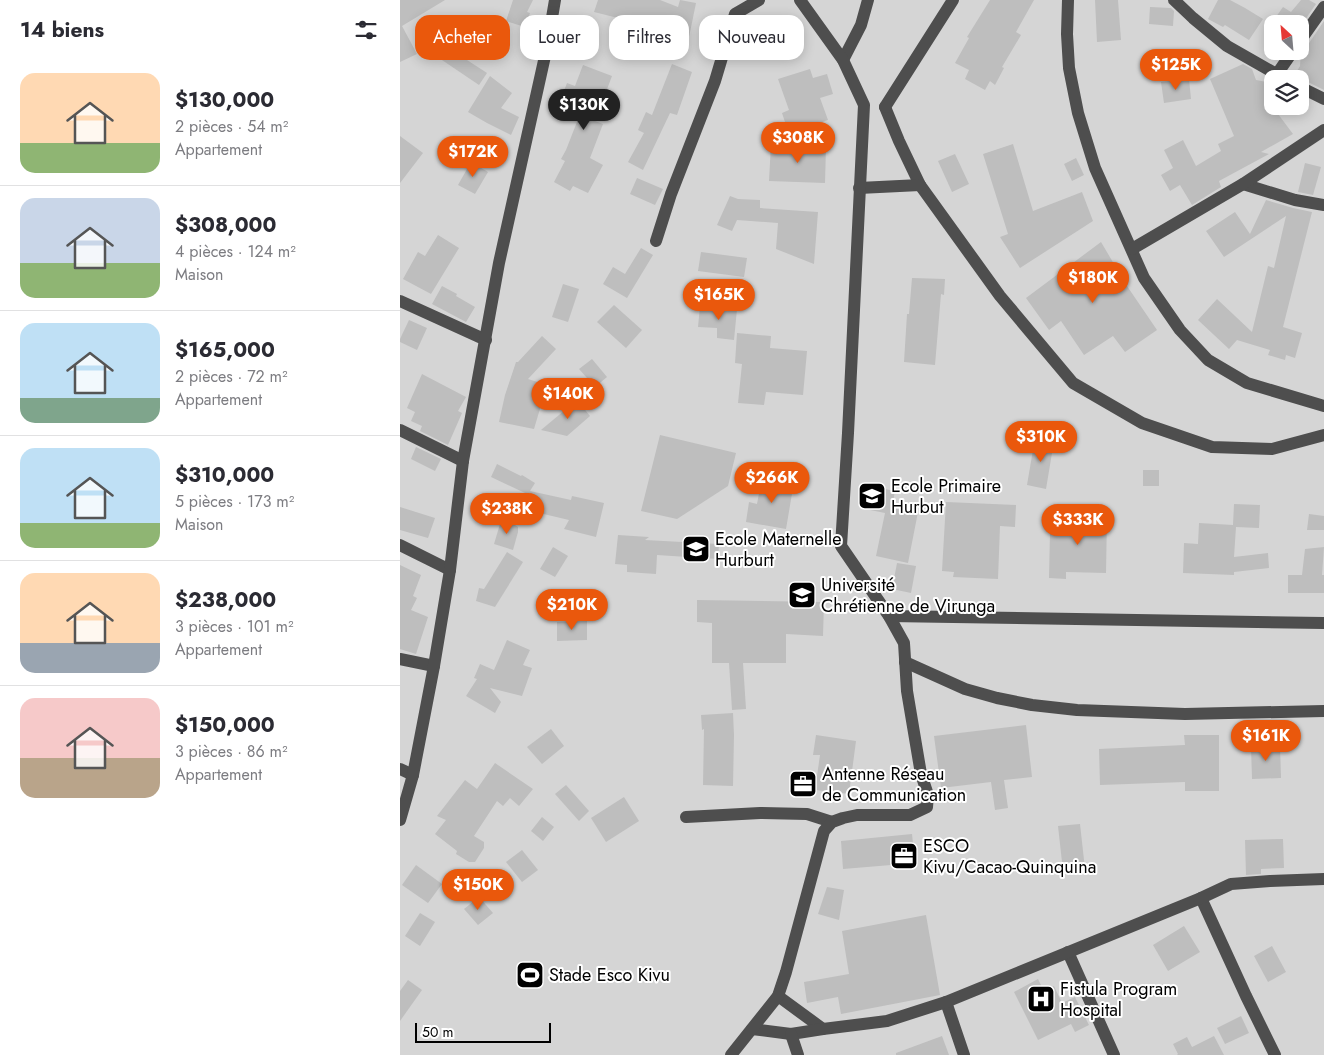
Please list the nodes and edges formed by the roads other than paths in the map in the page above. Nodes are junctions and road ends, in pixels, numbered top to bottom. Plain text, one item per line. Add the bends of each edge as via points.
1 (555, 0) edge
2 (759, 0) edge
3 (800, 0) edge
4 (868, 0) edge
5 (953, 0) edge
6 (1068, 0) edge
7 (1174, 0) edge
8 (1324, 7) edge
9 (1309, 28) edge
10 (843, 60) junction
11 (1269, 70) edge
12 (1309, 92) edge
13 (1324, 100) edge
14 (864, 105) junction
15 (885, 107) junction
16 (1324, 130) edge
17 (1243, 184) junction
18 (920, 185) junction
19 (859, 188) junction
20 (1324, 205) edge
21 (656, 241) dead end
22 (1132, 250) junction
23 (400, 301) edge
24 (486, 340) junction
25 (1324, 406) edge
26 (400, 430) edge
27 (1324, 435) edge
28 (463, 461) junction
29 (400, 545) edge
30 (450, 570) junction
31 (889, 616) junction
32 (1324, 623) edge
33 (400, 659) edge
34 (905, 662) junction
35 (434, 666) junction
36 (1324, 711) edge
37 (400, 769) edge
38 (413, 775) junction
39 (686, 817) dead end
40 (400, 820) edge
41 (832, 822) junction
42 (1324, 879) edge
43 (1201, 898) junction
44 (1068, 952) junction
45 (778, 996) junction
46 (946, 1002) junction
47 (823, 1028) junction
48 (752, 1029) junction
49 (791, 1034) junction
50 (731, 1055) edge
51 (798, 1055) edge
52 (964, 1055) edge
53 (1114, 1055) edge
54 (1275, 1055) edge

1 - 24 street via 499,263
2 - 21 street via 735,14 715,81
3 - 10 street
4 - 10 street via 861,25
5 - 15 street
6 - 22 street via 1069,68 1078,113 1095,168
7 - 11 street via 1227,46
8 - 9 street
10 - 14 street
12 - 13 street
14 - 15 street
14 - 19 street
15 - 18 street
16 - 17 street
17 - 20 street
17 - 22 street
18 - 19 street
18 - 27 street via 1000,296 1073,383 1142,423 1212,447 1272,449
19 - 31 street via 841,546
22 - 25 street via 1144,278 1180,330 1208,360 1247,383
23 - 24 street
24 - 28 street
26 - 28 street
28 - 30 street
29 - 30 street
30 - 35 street
31 - 32 street
31 - 34 street via 904,643
33 - 35 street
34 - 36 street via 965,689 1032,705 1185,714
34 - 41 street via 907,691 928,795 927,807 910,815 857,815
35 - 38 street
37 - 38 street
38 - 40 street
39 - 41 street via 806,814
41 - 45 street via 824,832
42 - 43 street via 1231,884
43 - 44 street
43 - 54 street
44 - 46 street
44 - 53 street
45 - 47 street
45 - 48 street
46 - 47 street via 887,1021
46 - 52 street
47 - 49 street
48 - 49 street
48 - 50 street
49 - 51 street

